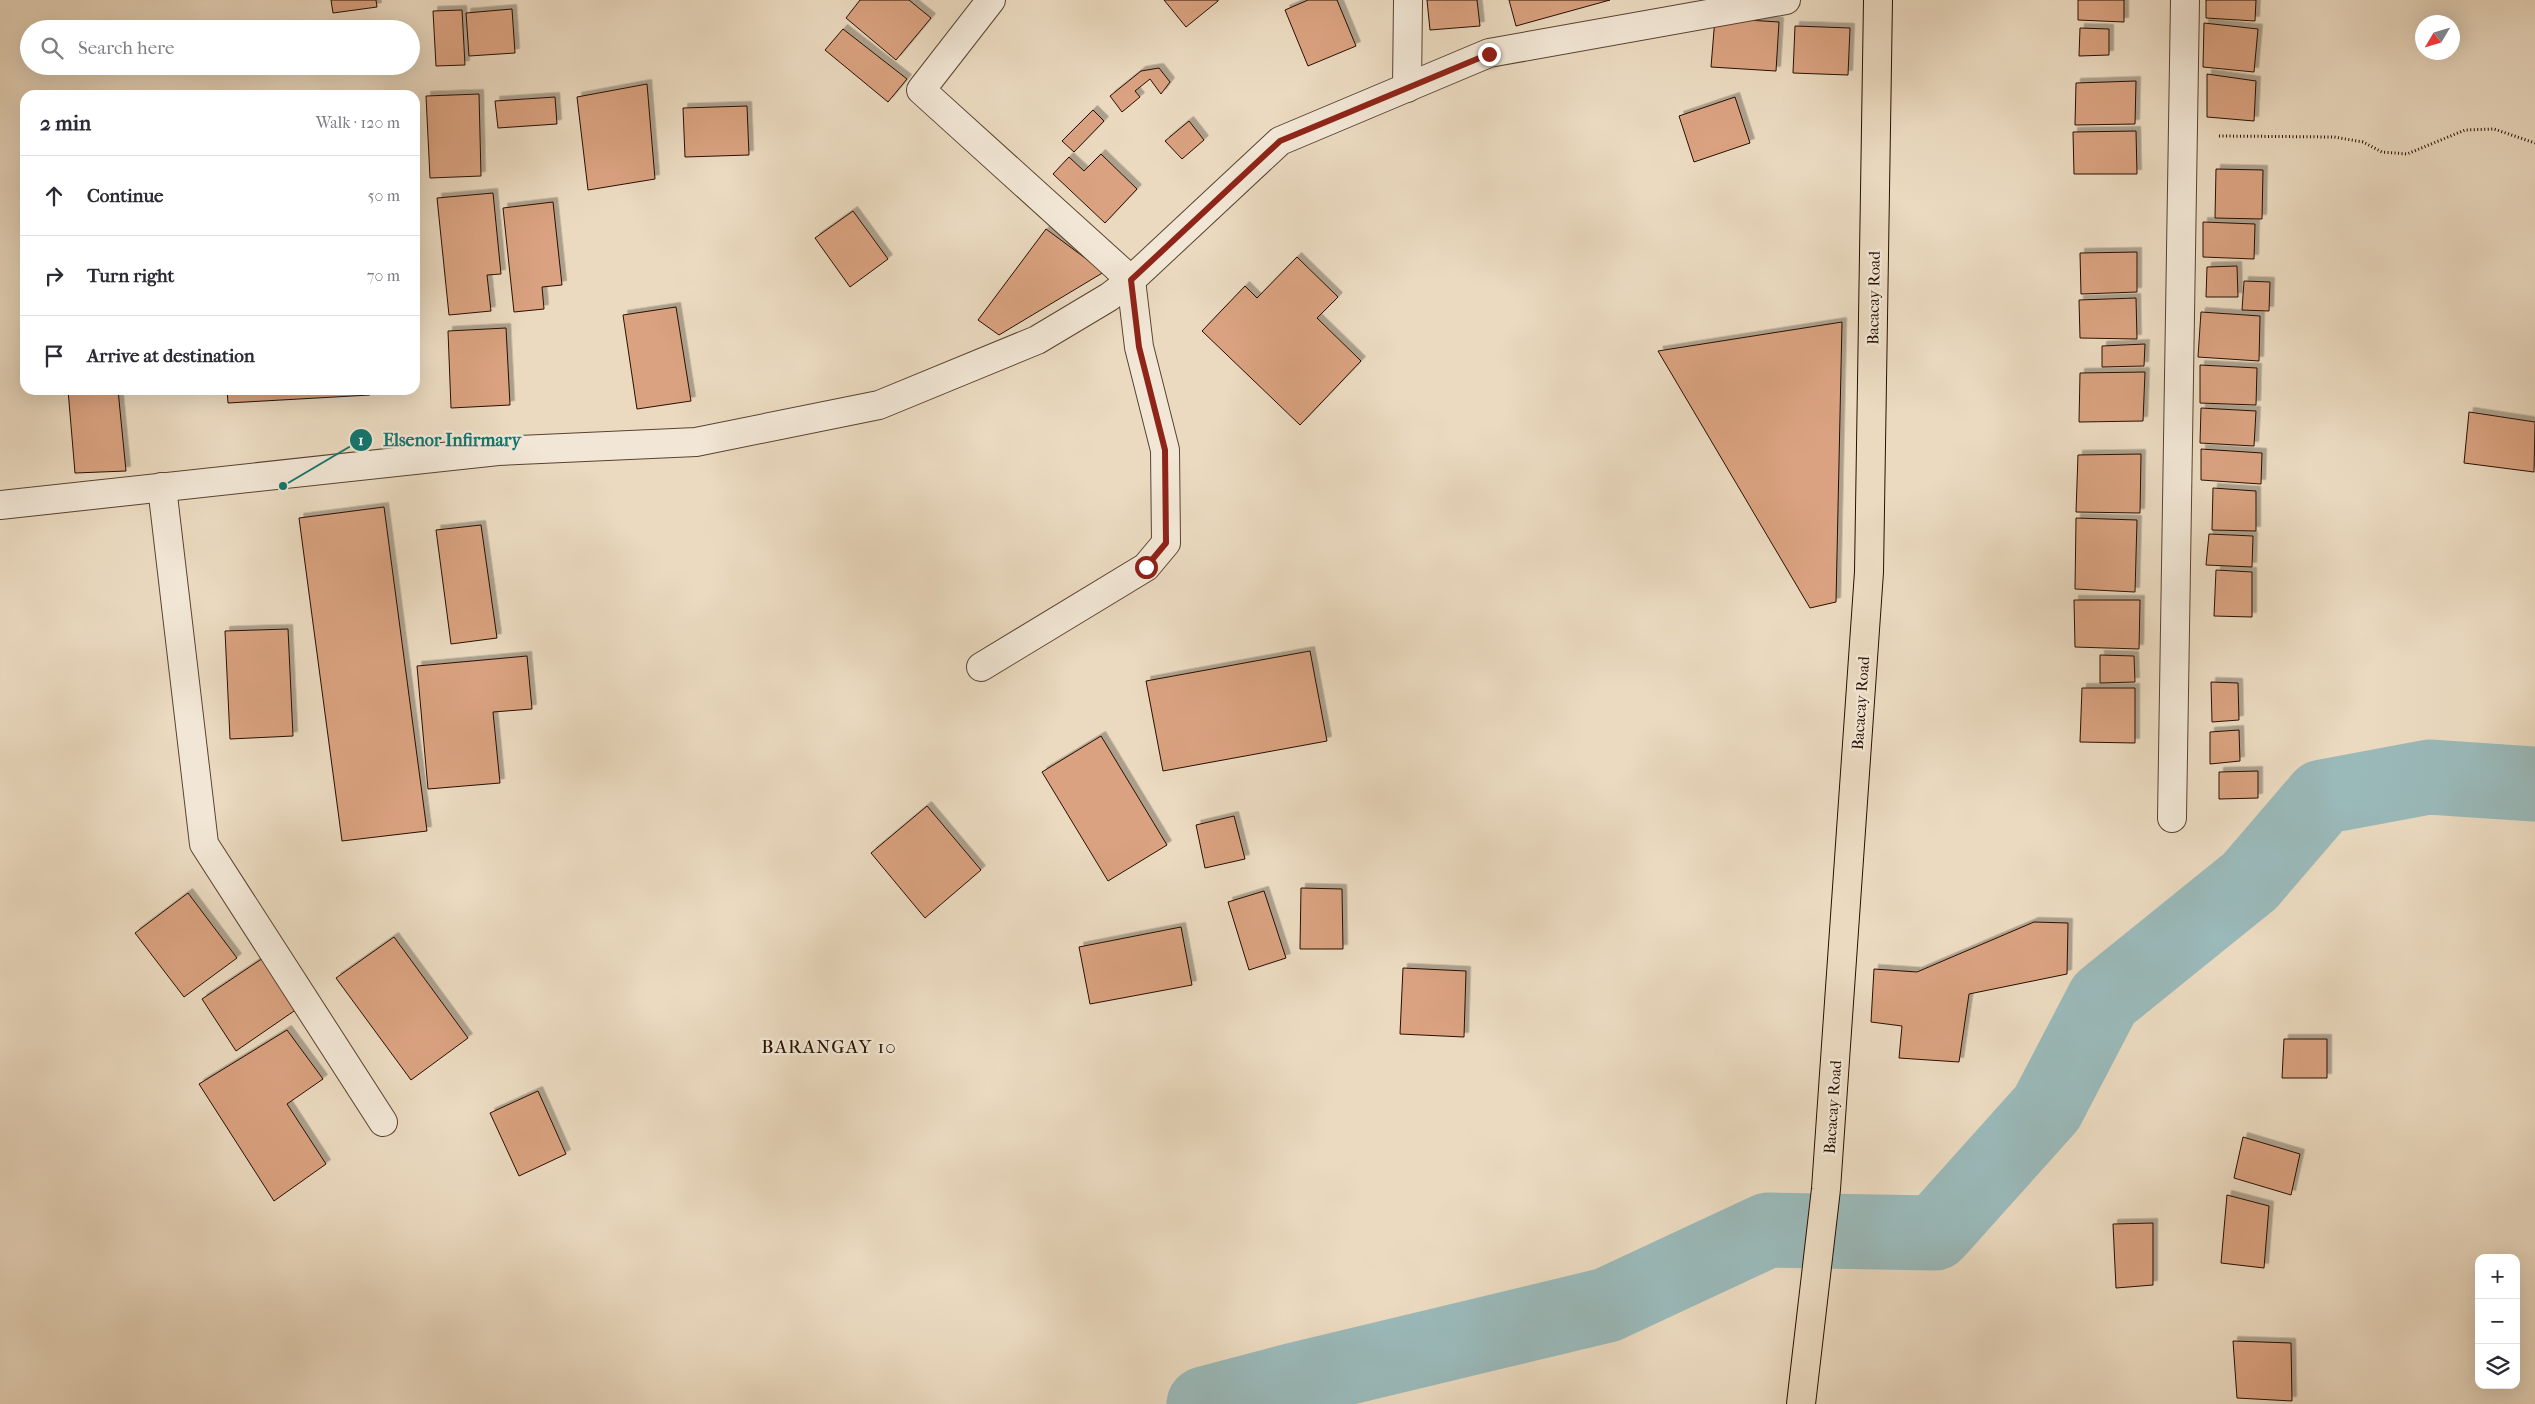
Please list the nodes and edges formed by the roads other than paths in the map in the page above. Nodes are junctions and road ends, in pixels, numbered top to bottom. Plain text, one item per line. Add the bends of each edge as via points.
1 (991, 0) edge
2 (1408, 0) edge
3 (1786, 0) edge
4 (1878, 0) edge
5 (2185, 0) edge
6 (1407, 88) junction
7 (1131, 280) junction
8 (162, 487) junction
9 (0, 505) edge
10 (981, 667) dead end
11 (2172, 818) dead end
12 (383, 1122) dead end
13 (1802, 1404) edge

1 - 7 street via 921,90
2 - 6 street
3 - 6 street via 1489,54
4 - 13 main road, Bacacay Road via 1869,572 1826,1189
5 - 11 street
6 - 7 street via 1280,141
7 - 8 street via 1037,340 879,406 696,442 498,451
7 - 10 street via 1139,347 1165,450 1166,543 1146,567
8 - 9 street
8 - 12 street via 204,844

